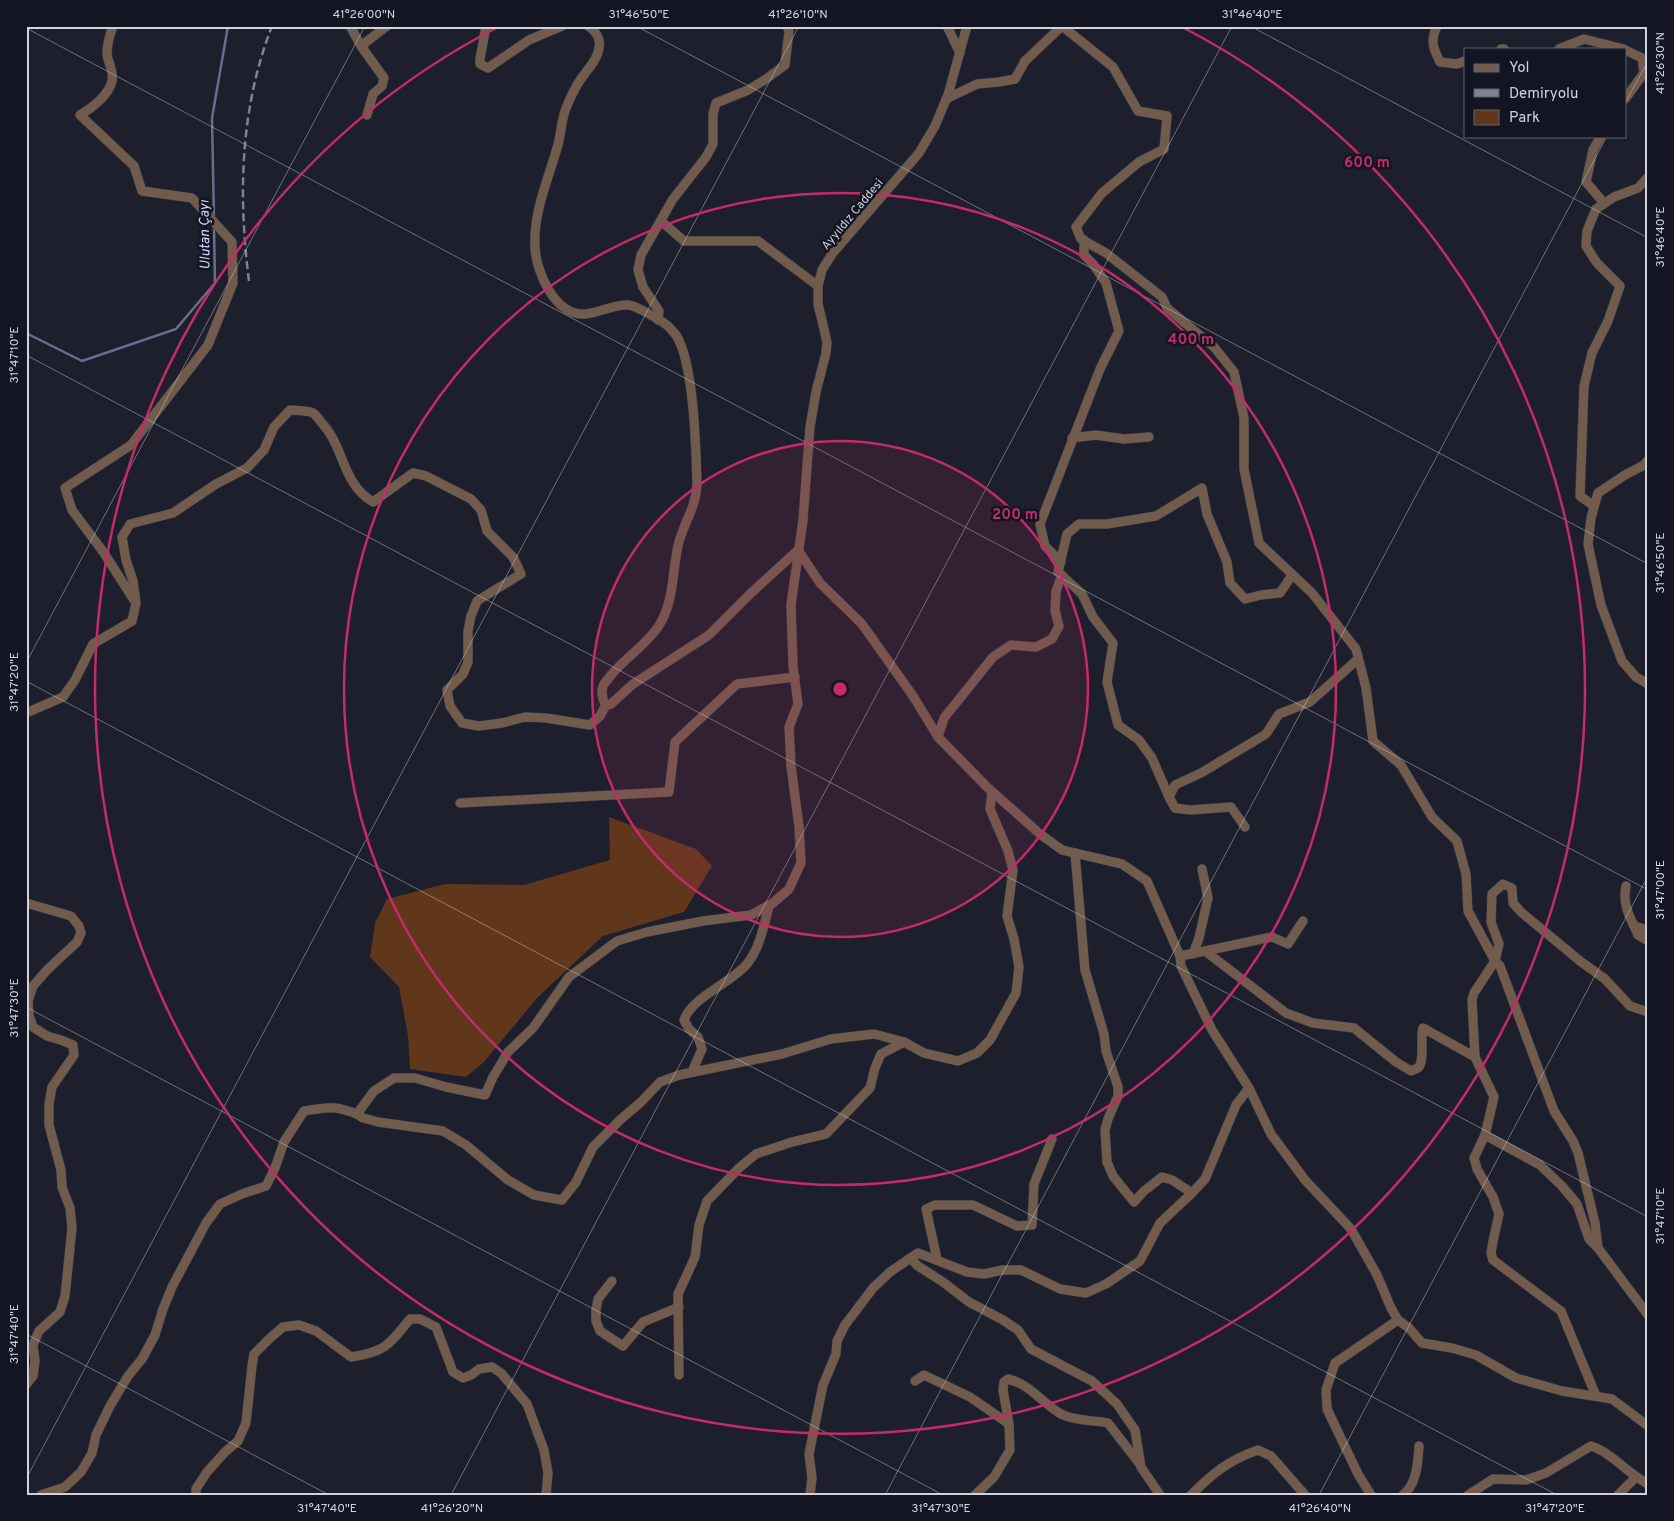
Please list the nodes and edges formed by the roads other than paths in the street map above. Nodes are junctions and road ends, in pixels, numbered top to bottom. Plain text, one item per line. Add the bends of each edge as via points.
1 (112, 26) edge
2 (350, 26) edge
3 (387, 26) edge
4 (486, 26) edge
5 (562, 26) edge
6 (588, 26) edge
7 (787, 26) edge
8 (947, 26) edge
9 (967, 26) edge
10 (1053, 26) edge
11 (1437, 26) edge
12 (361, 46) junction
13 (1562, 48) edge
14 (1620, 48) edge
15 (1626, 50) edge
16 (960, 52) junction
17 (1032, 55) junction
18 (1464, 61) edge
19 (1646, 72) edge
20 (1626, 98) edge
21 (946, 99) junction
22 (366, 115) dead end
23 (1600, 138) edge
24 (1648, 177) edge
25 (1604, 204) junction
26 (660, 221) junction
27 (1084, 240) junction
28 (818, 286) junction
29 (658, 320) junction
30 (1149, 437) dead end
31 (1072, 438) junction
32 (1648, 460) edge
33 (1594, 506) junction
34 (798, 550) junction
35 (1061, 562) junction
36 (1062, 575) junction
37 (1292, 575) junction
38 (136, 603) junction
39 (1358, 659) junction
40 (795, 677) junction
41 (1648, 684) edge
42 (606, 705) junction
43 (26, 713) edge
44 (938, 737) junction
45 (992, 792) junction
46 (1169, 797) junction
47 (460, 803) dead end
48 (1245, 828) dead end
49 (1075, 853) junction
50 (1202, 869) dead end
51 (1626, 886) dead end
52 (26, 903) edge
53 (769, 906) junction
54 (1303, 920) dead end
55 (1634, 926) junction
56 (1648, 930) edge
57 (1648, 941) edge
58 (1205, 951) junction
59 (1193, 954) junction
60 (1180, 956) junction
61 (1495, 961) junction
62 (1648, 1012) edge
63 (904, 1042) junction
64 (1475, 1057) junction
65 (692, 1072) junction
66 (1249, 1088) junction
67 (357, 1114) junction
68 (1485, 1135) junction
69 (1052, 1139) dead end
70 (1192, 1193) junction
71 (1598, 1248) junction
72 (910, 1258) junction
73 (937, 1259) junction
74 (612, 1281) dead end
75 (678, 1306) junction
76 (1648, 1315) edge
77 (1398, 1320) junction
78 (679, 1375) dead end
79 (915, 1381) dead end
80 (26, 1385) edge
81 (1596, 1396) junction
82 (1009, 1424) junction
83 (1648, 1426) edge
84 (1419, 1446) dead end
85 (1141, 1467) junction
86 (1635, 1478) junction
87 (1648, 1484) edge
88 (1159, 1494) edge
89 (41, 1495) edge
90 (196, 1495) edge
91 (546, 1495) edge
92 (810, 1495) edge
93 (975, 1495) edge
94 (1191, 1495) edge
95 (1304, 1495) edge
96 (1371, 1495) edge
97 (1403, 1495) edge
98 (1468, 1495) edge
99 (1618, 1495) edge

1 - 38 street via 107,54 112,67 112,81 96,106 80,115 134,166 142,191 192,198 232,242 233,283 208,345 131,445 65,488 72,510
2 - 12 street
3 - 12 street
4 - 5 street via 480,64 488,68 529,40
6 - 29 street via 598,37 600,47 565,111 538,210 535,248 551,294 573,312 583,314 632,305
7 - 26 street via 785,65 766,80 716,104 714,144
8 - 16 street
9 - 16 street, Ayyıldız Caddesi
10 - 17 street
11 - 18 street via 1432,48 1440,62
12 - 22 street via 384,78 382,86 373,94
13 - 14 street via 1584,39
15 - 19 street via 1642,58
16 - 21 street, Ayyıldız Caddesi
17 - 21 street via 1016,78 977,84
17 - 27 street via 1062,26 1113,67 1138,111 1167,116 1164,149 1139,162 1102,193 1076,227
19 - 20 street
21 - 28 street, Ayyıldız Caddesi via 936,126 919,153 832,254 822,270
23 - 25 street via 1593,150 1586,182
24 - 25 street via 1638,188
25 - 33 street via 1596,209 1587,231 1586,246 1597,263 1620,286 1592,353 1584,386 1580,496
26 - 28 street via 684,241 758,241
26 - 29 street via 641,255 638,270 643,287 659,311
27 - 31 street via 1084,255 1106,283 1119,331
27 - 37 street via 1162,297 1167,308 1214,347 1234,372 1244,418 1244,468 1259,543
28 - 34 street, Ayyıldız Caddesi via 818,304 827,343 810,427
29 - 42 street via 669,326 682,345 685,358 692,400 696,498 678,545 670,602 664,616 658,628 604,685 602,692
30 - 31 street via 1124,440 1096,435
31 - 35 street via 1040,524 1045,546
32 - 33 street via 1598,492
33 - 41 street via 1588,544 1600,606 1622,661 1636,677
34 - 40 street, Ayyıldız Caddesi via 791,605
34 - 42 street via 709,635
34 - 44 street via 820,583 862,624
35 - 36 street via 1058,572
35 - 37 street via 1067,534 1079,524 1107,524 1156,516 1202,488 1207,514 1227,562 1230,584 1245,599 1280,593
36 - 44 street via 1056,592 1055,611 1059,626 1052,639 1036,647 1011,645 993,657 944,718
36 - 46 street via 1082,594 1093,617 1113,642 1108,682 1118,725 1139,740 1152,758
37 - 39 street via 1312,593 1356,649
38 - 42 street via 122,537 130,524 173,513 247,468 264,450 274,427 290,410 312,412 326,427 361,495 373,502 413,473 426,476 471,499 481,510 487,531 513,556 521,574 478,602 468,631 468,662 463,674 447,690 450,706 462,723 479,726 524,717 590,725
38 - 43 street via 132,622 93,644 63,697
39 - 46 street via 1310,702 1279,714 1266,734 1175,785
39 - 61 street via 1366,688 1373,741 1400,766 1432,817 1457,841 1466,874 1468,910
40 - 47 street via 737,684 675,742 670,792
40 - 53 street, Ayyıldız Caddesi via 798,704 789,737 801,863 789,889
44 - 45 street
45 - 49 street via 1040,834 1062,850
45 - 63 street via 990,809 1013,870 1007,916 1019,967 1016,993 990,1040 977,1053 958,1061 924,1053
46 - 48 street via 1175,808 1231,807
49 - 60 street via 1122,864 1147,881
49 - 70 street via 1085,970 1118,1087 1118,1096 1105,1130 1107,1162 1134,1202 1162,1177
50 - 59 street via 1208,898
51 - 55 street via 1627,912
52 - 80 street via 71,916 81,933 77,942 33,986 28,1001 33,1027 73,1045 74,1055 52,1087 49,1104 49,1125 72,1228 65,1296 60,1312 39,1331 33,1345 33,1376
53 - 65 street via 761,937 748,963 686,1014 684,1020 698,1037 702,1049
53 - 67 street, Ayyıldız Caddesi via 751,915 703,921 617,941 569,977 533,1028 508,1052 485,1095 414,1078 394,1078 374,1091
54 - 58 street via 1288,944 1272,937
55 - 56 street
55 - 57 street via 1638,935
58 - 59 street
58 - 64 street via 1286,1013 1313,1023 1354,1028 1411,1071 1421,1062 1423,1028
59 - 60 street
60 - 66 street via 1212,1030
61 - 62 street via 1499,944 1491,922 1492,894 1503,884 1512,888 1513,903 1521,912 1605,979 1630,1006
61 - 64 street via 1472,1000
61 - 71 street via 1500,966 1554,1111 1578,1153
63 - 65 street via 874,1034 831,1039 782,1054
63 - 75 street via 881,1054 870,1088 826,1134 756,1154 707,1202 699,1225 696,1257 678,1294
64 - 68 street via 1494,1097
65 - 67 street via 660,1082 620,1120 593,1148 576,1182 562,1200 534,1195 508,1180 466,1144 443,1131 378,1122
66 - 70 street via 1236,1105 1204,1179
66 - 77 street via 1271,1134 1305,1180 1351,1229
67 - 89 street via 330,1106 304,1110 284,1142 266,1186 220,1204 172,1287 151,1343 110,1406 81,1472 65,1486
68 - 71 street via 1540,1165 1562,1186 1577,1204 1589,1239
68 - 81 street via 1474,1158 1499,1214 1491,1252 1493,1260 1561,1311
69 - 73 street via 1034,1184 1032,1225 1017,1226 974,1205 935,1205 926,1210
70 - 73 street via 1160,1223 1140,1261 1086,1293 1060,1289 1021,1270 984,1274 968,1272
71 - 76 street
72 - 73 street via 918,1253
72 - 85 street via 969,1302 1018,1330 1030,1349 1092,1381 1117,1404 1135,1430
72 - 92 street via 873,1288 837,1341 836,1354 823,1385 809,1454
74 - 75 street via 598,1299 596,1321 600,1331 623,1346 643,1322
75 - 78 street
77 - 81 street via 1422,1343 1476,1355 1516,1378 1562,1391
77 - 96 street via 1335,1364 1326,1390 1327,1409
79 - 82 street via 924,1375 944,1384 970,1397
81 - 83 street via 1612,1399
82 - 85 street via 1003,1390 1008,1379 1029,1388 1063,1415 1108,1423
82 - 93 street via 1010,1450 994,1477
84 - 97 street via 1417,1467 1409,1490
85 - 88 street
86 - 87 street
86 - 98 street via 1599,1448 1591,1446 1546,1473 1526,1480 1493,1479
86 - 99 street
90 - 91 street via 196,1489 208,1472 238,1441 246,1423 254,1354 283,1327 299,1325 316,1331 351,1357 369,1355 391,1344 410,1319 420,1319 436,1328 453,1372 463,1378 492,1366 527,1404 544,1450 548,1473
94 - 95 street via 1211,1475 1258,1450 1270,1456

